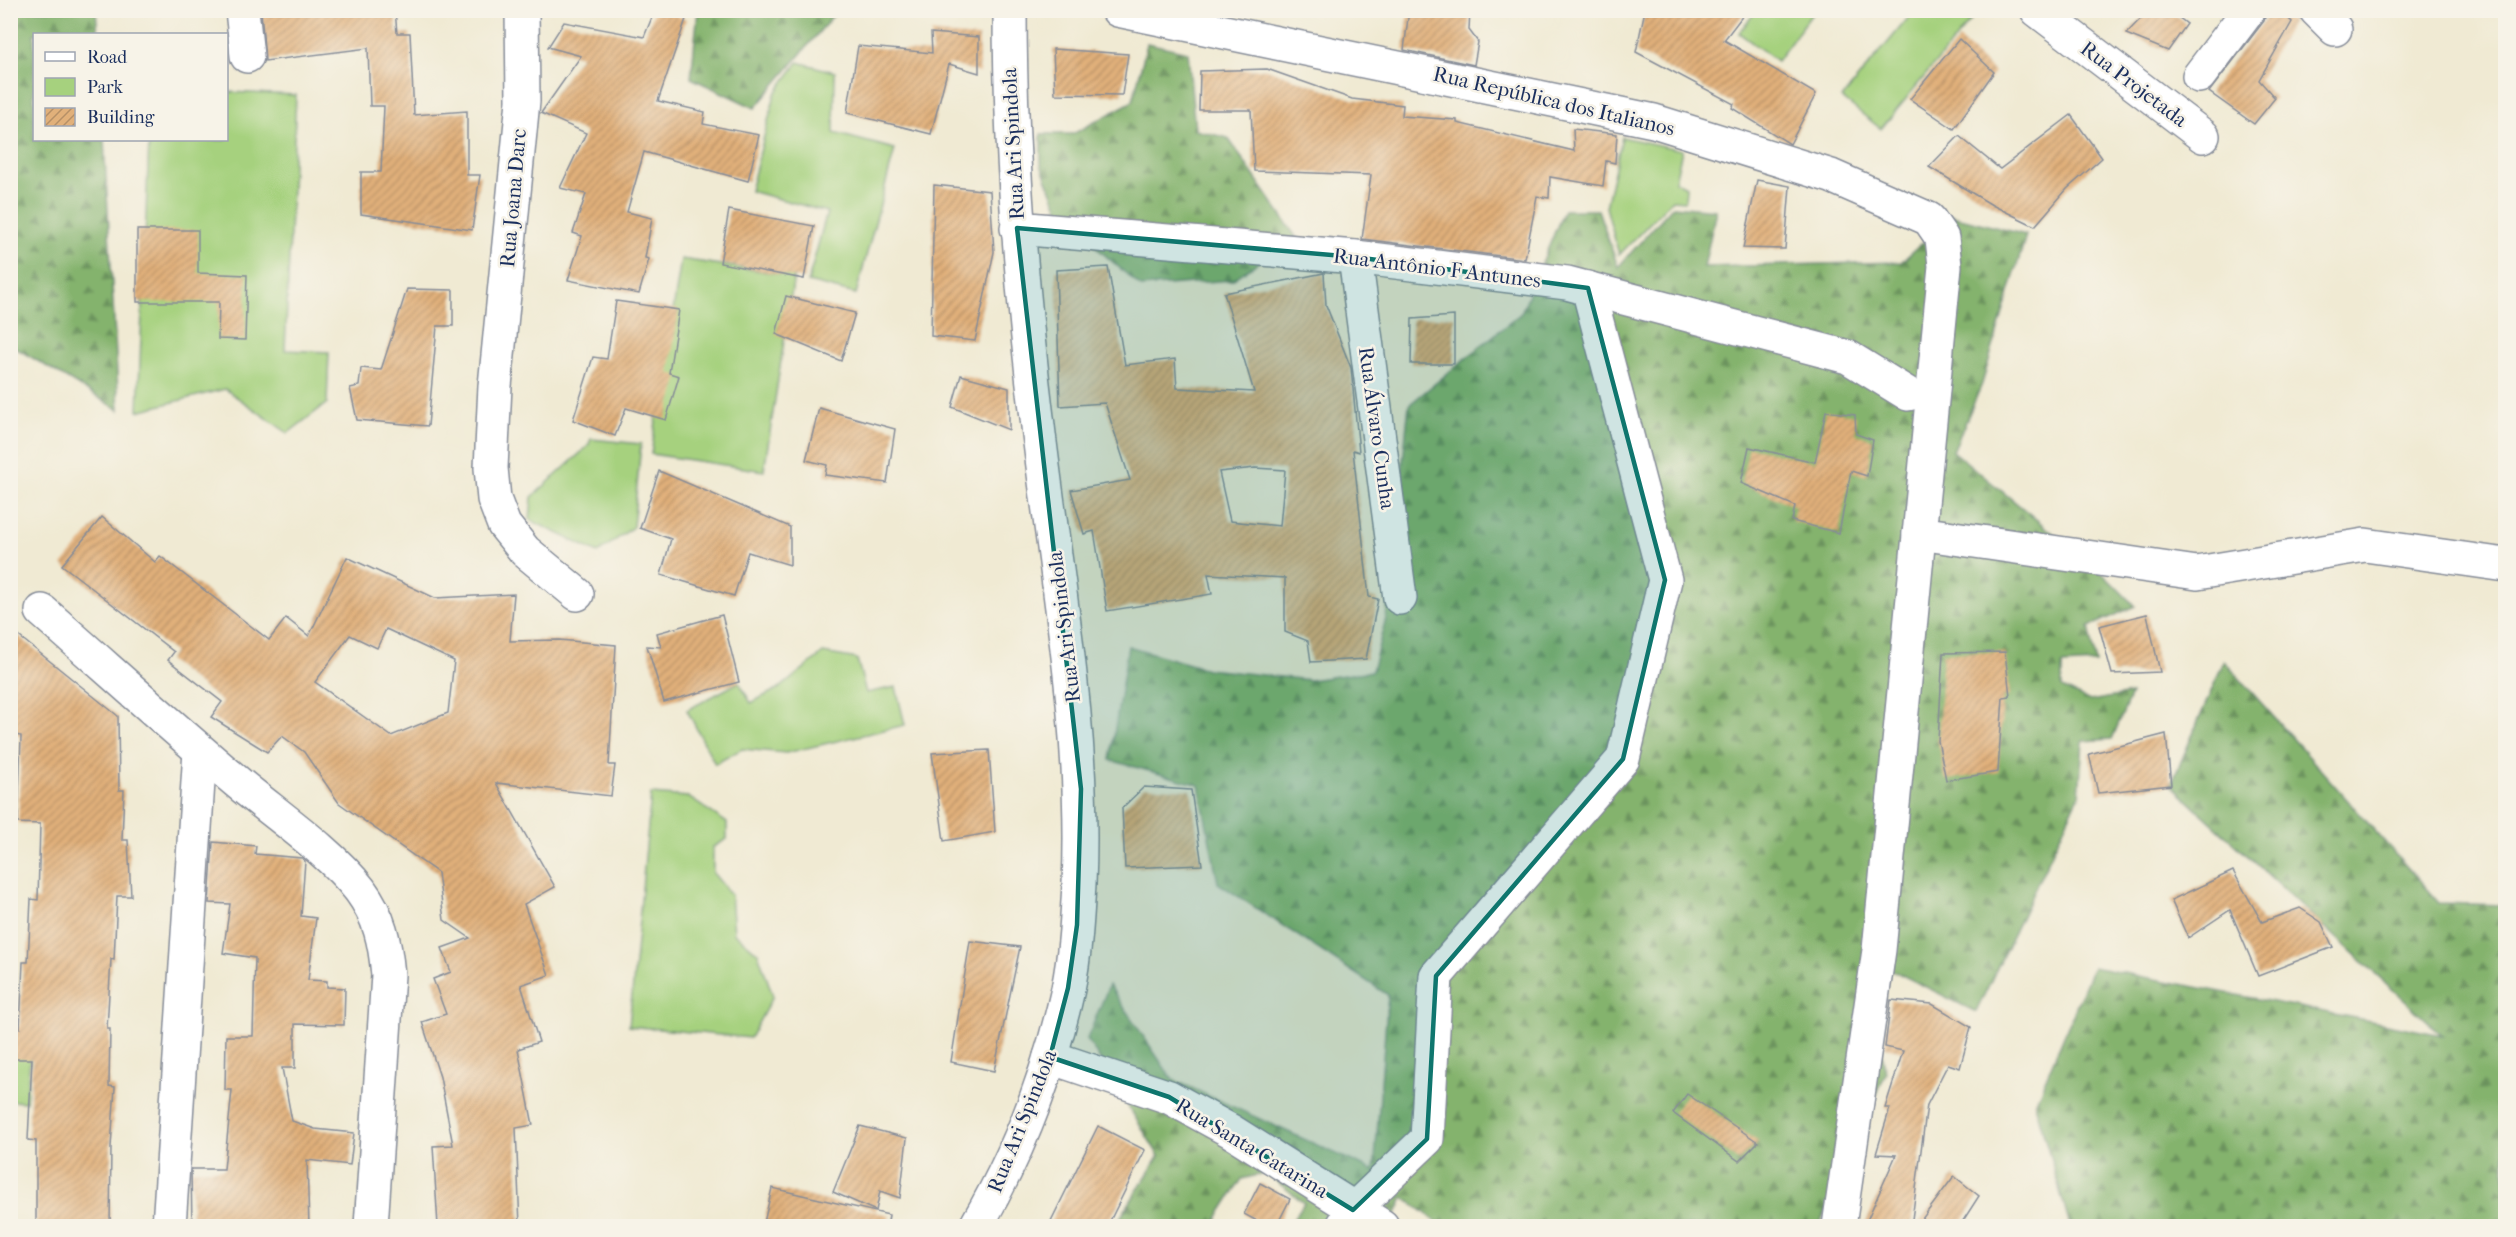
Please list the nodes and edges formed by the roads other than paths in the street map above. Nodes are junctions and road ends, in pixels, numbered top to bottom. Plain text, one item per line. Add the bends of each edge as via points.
1 (242, 10) edge
2 (522, 10) edge
3 (1010, 10) edge
4 (1118, 10) edge
5 (2037, 10) edge
6 (2248, 10) edge
7 (248, 56) dead end
8 (2199, 76) dead end
9 (2203, 136) dead end
10 (1017, 228) junction
11 (1354, 257) junction
12 (1588, 288) junction
13 (1908, 394) dead end
14 (1919, 533) junction
15 (2505, 564) edge
16 (577, 594) dead end
17 (1400, 598) dead end
18 (42, 611) dead end
19 (200, 751) junction
20 (1050, 1057) junction
21 (1348, 1218) edge
22 (169, 1227) edge
23 (371, 1227) edge
24 (976, 1227) edge
25 (1382, 1227) edge
26 (1839, 1227) edge

1 - 7 street
2 - 16 street, Rua Joana Darc via 523,101 495,386 491,468 494,499 504,525 525,551
3 - 10 street, Rua Ari Spindola
4 - 14 street, Rua República dos Italianos via 1654,121 1831,176 1929,219 1942,238 1945,266
5 - 9 street, Rua Projetada
6 - 8 street
10 - 11 street, Rua Antônio F Antunes
10 - 20 street, Rua Ari Spindola via 1081,789 1077,925 1068,988
11 - 12 street, Rua Antônio F Antunes
11 - 17 street, Rua Álvaro Cunha
12 - 13 street, Rua Antônio F Antunes via 1848,357
12 - 21 street via 1665,580 1623,759 1436,976 1427,1139
14 - 15 street via 2197,573 2365,545
14 - 26 street, Rua República dos Italianos via 1879,950
18 - 19 street
19 - 22 street
19 - 23 street via 330,859 359,890 376,916 385,940 388,975
20 - 21 street, Rua Santa Catarina via 1169,1097 1230,1131
20 - 24 street, Rua Ari Spindola via 1000,1185
21 - 25 street, Rua Santa Catarina

